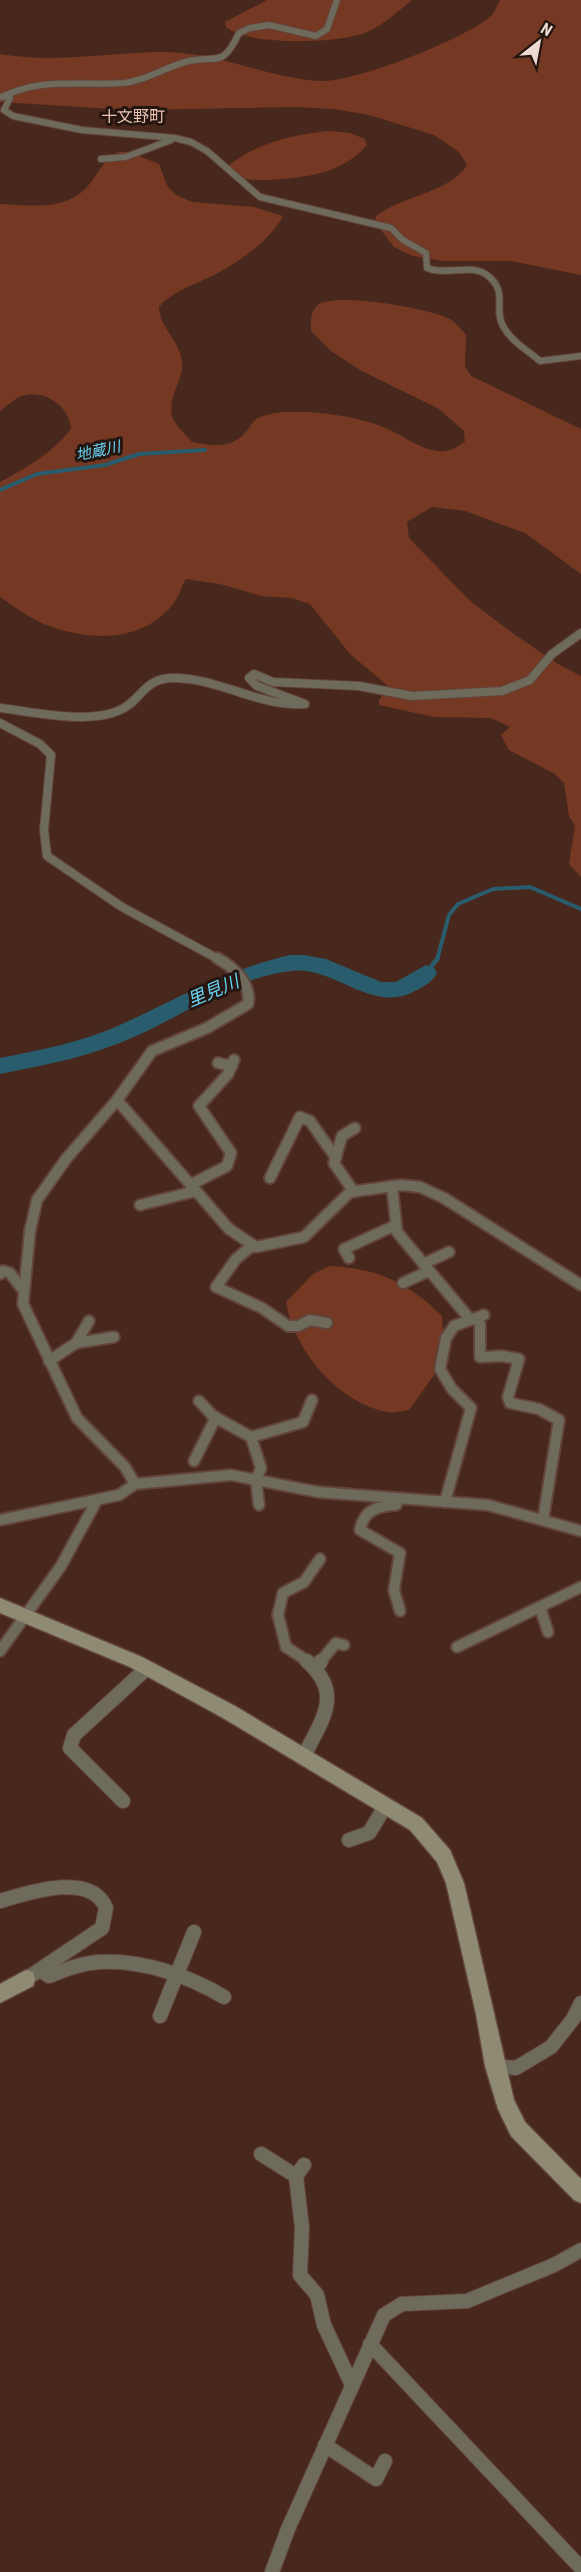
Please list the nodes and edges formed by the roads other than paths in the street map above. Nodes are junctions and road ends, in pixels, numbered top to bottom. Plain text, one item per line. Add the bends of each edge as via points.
1 (337, 0) edge
2 (2, 98) edge
3 (177, 138) junction
4 (101, 159) dead end
5 (581, 356) edge
6 (581, 633) edge
7 (0, 708) edge
8 (0, 723) edge
9 (218, 1063) dead end
10 (117, 1100) junction
11 (355, 1128) dead end
12 (336, 1158) junction
13 (270, 1178) dead end
14 (392, 1186) junction
15 (193, 1188) junction
16 (354, 1192) junction
17 (140, 1205) dead end
18 (396, 1225) junction
19 (253, 1245) junction
20 (343, 1250) dead end
21 (449, 1252) dead end
22 (426, 1267) junction
23 (0, 1274) edge
24 (403, 1283) dead end
25 (581, 1285) edge
26 (23, 1290) junction
27 (469, 1318) junction
28 (321, 1319) dead end
29 (89, 1321) dead end
30 (114, 1337) dead end
31 (76, 1344) junction
32 (48, 1361) junction
33 (312, 1400) dead end
34 (199, 1401) dead end
35 (216, 1417) junction
36 (251, 1437) junction
37 (195, 1461) dead end
38 (256, 1480) junction
39 (135, 1484) junction
40 (399, 1499) junction
41 (97, 1500) junction
42 (445, 1502) junction
43 (259, 1505) dead end
44 (0, 1520) edge
45 (543, 1520) junction
46 (581, 1531) edge
47 (320, 1559) dead end
48 (581, 1587) edge
49 (0, 1605) edge
50 (540, 1607) junction
51 (400, 1611) dead end
52 (26, 1616) junction
53 (548, 1632) dead end
54 (344, 1645) dead end
55 (457, 1647) dead end
56 (0, 1651) edge
57 (317, 1667) junction
58 (147, 1668) junction
59 (304, 1756) junction
60 (123, 1801) dead end
61 (386, 1805) junction
62 (349, 1840) dead end
63 (0, 1900) edge
64 (194, 1932) dead end
65 (33, 1974) junction
66 (174, 1976) junction
67 (0, 1994) edge
68 (224, 1997) dead end
69 (581, 2003) edge
70 (160, 2016) dead end
71 (495, 2066) junction
72 (261, 2154) dead end
73 (581, 2193) edge
74 (581, 2250) edge
75 (370, 2344) junction
76 (352, 2385) junction
77 (325, 2445) junction
78 (385, 2460) dead end
79 (581, 2568) edge
80 (272, 2572) edge

1 - 2 street via 327,29 316,36 260,24 239,33 232,51 217,61 190,61 125,83 46,82
2 - 3 street via 9,98 4,110 13,116 81,130
3 - 4 street via 130,155
3 - 5 street via 207,151 260,197 384,225 426,253 427,268 436,272 473,270 486,274 501,292 501,323 510,337 540,361
6 - 7 street via 552,654 530,680 502,691 412,696 359,686 273,682 254,674 249,678 257,687 305,704 296,706 254,698 178,678 142,686 131,703 117,711 78,715
8 - 10 street via 40,744 51,755 42,839 47,856 122,907 225,962 247,985 248,1004 207,1028 152,1051
9 - 15 street via 233,1063 199,1106 231,1153 227,1166
10 - 15 street
10 - 26 street via 37,1200
11 - 12 street via 342,1136
12 - 13 street via 310,1121 300,1117
12 - 16 street via 334,1163
14 - 16 street
14 - 18 street
14 - 25 street via 420,1187 444,1198
15 - 17 street
15 - 19 street via 229,1229
16 - 19 street via 304,1237
18 - 20 street
18 - 22 street via 397,1232
19 - 28 street via 236,1256 216,1287 262,1308 277,1324 298,1326
21 - 22 street
22 - 24 street
22 - 27 street
23 - 26 street via 10,1274
26 - 32 street via 23,1304
27 - 42 street via 453,1324 446,1332 440,1369 452,1389 471,1408
27 - 45 street via 482,1320 480,1357 519,1359 508,1397 510,1403 539,1409 559,1420
29 - 31 street
30 - 31 street
31 - 32 street
32 - 39 street via 77,1418 125,1467
33 - 36 street via 303,1422
34 - 35 street
35 - 36 street
35 - 37 street
36 - 38 street via 261,1468
38 - 39 street via 231,1475
38 - 40 street via 318,1492
38 - 43 street
39 - 41 street via 119,1495
40 - 42 street
40 - 51 street via 396,1505 376,1506 368,1511 360,1530 400,1553 394,1590
41 - 44 street
41 - 52 street via 61,1566
42 - 45 street via 488,1505
45 - 46 street
47 - 57 street via 304,1582 283,1593 278,1616 286,1647
48 - 50 street
49 - 52 street
50 - 53 street
50 - 55 street
52 - 56 street
52 - 58 street
54 - 57 street via 336,1643 330,1647
57 - 59 street via 328,1688 328,1702
58 - 59 street
58 - 60 street via 74,1735 70,1748
59 - 61 street
61 - 62 street via 373,1830 364,1838
61 - 71 street via 416,1824 444,1856 455,1883
63 - 65 street via 80,1886 99,1894 106,1905 107,1917 102,1928
64 - 66 street
65 - 66 street via 49,1976 87,1963 132,1963
65 - 67 street
66 - 68 street via 211,1988
66 - 70 street
69 - 71 street via 551,2047 516,2068
71 - 73 street via 518,2129
72 - 76 street via 300,2171 300,2275 317,2295 324,2325
74 - 75 street via 467,2301 402,2304 384,2315
75 - 76 street
75 - 79 street
76 - 77 street
77 - 78 street via 376,2479
77 - 80 street

